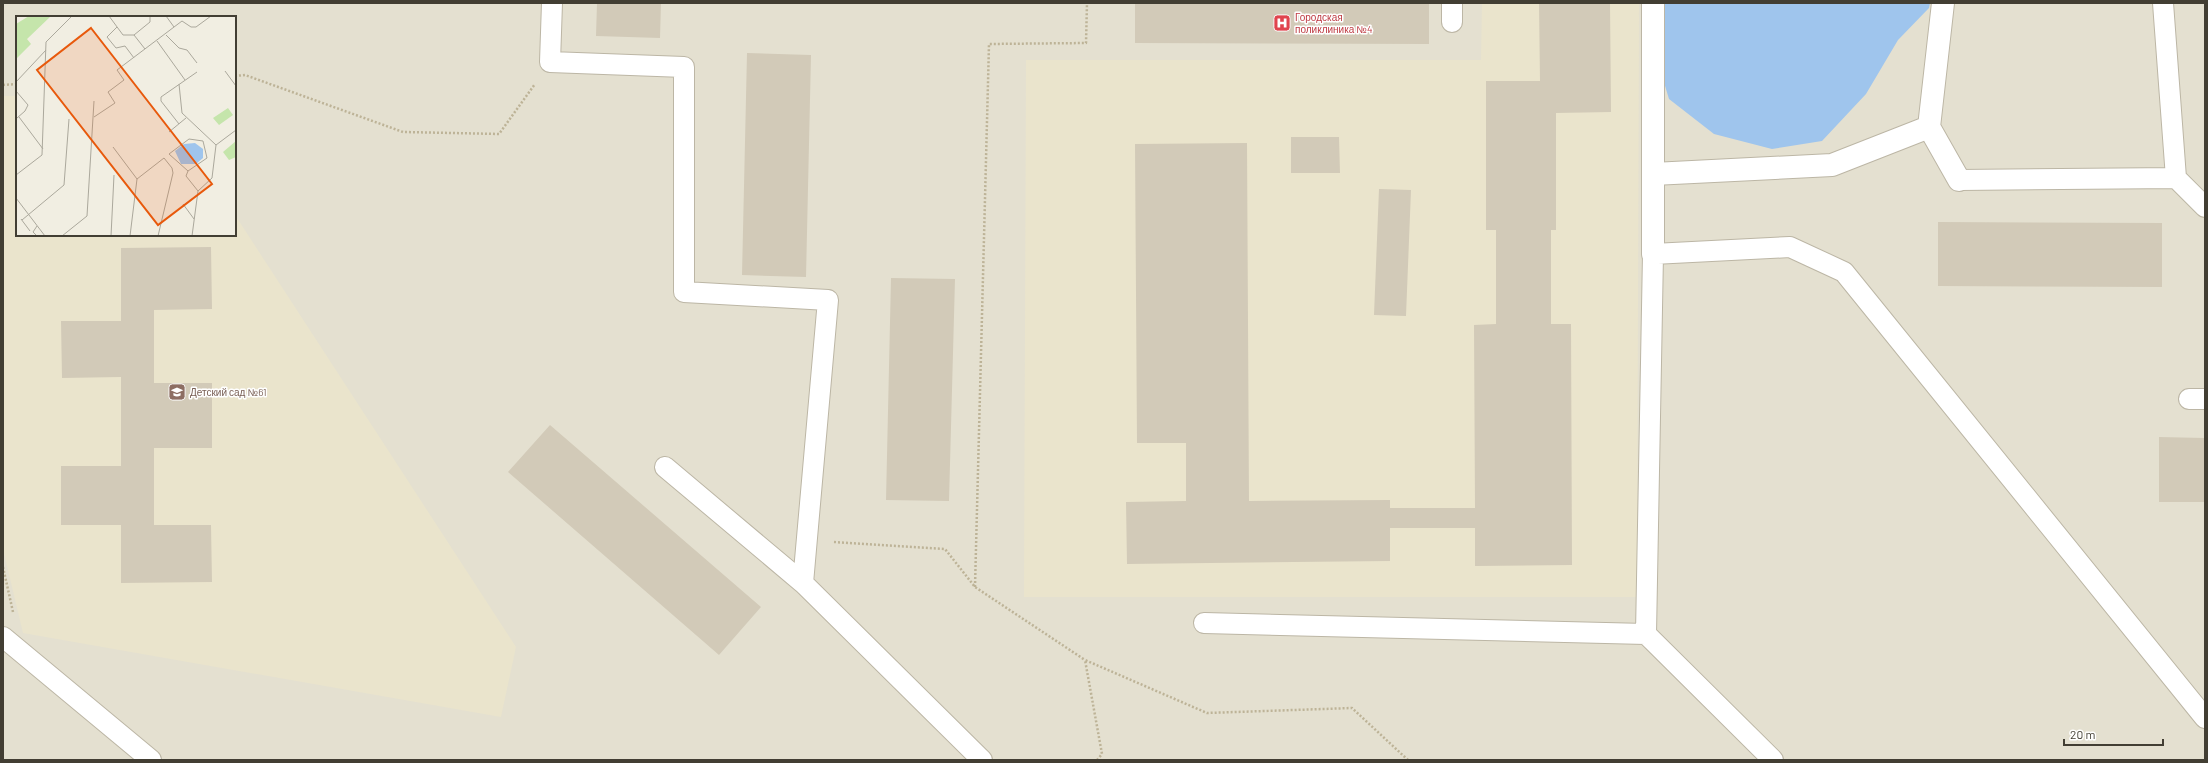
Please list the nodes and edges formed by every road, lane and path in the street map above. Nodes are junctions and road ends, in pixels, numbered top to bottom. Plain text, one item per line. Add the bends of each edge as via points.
1 (552, 3) edge
2 (1087, 3) edge
3 (1653, 3) edge
4 (1943, 3) edge
5 (2163, 3) edge
6 (550, 62) junction
7 (236, 76) edge
8 (16, 84) edge
9 (3, 85) edge
10 (1929, 127) junction
11 (1653, 174) junction
12 (2176, 178) junction
13 (1959, 180) joint
14 (2205, 207) edge
15 (1653, 254) junction
16 (664, 467) dead end
17 (806, 540) junction
18 (803, 583) junction
19 (975, 587) junction
20 (1204, 623) dead end
21 (1646, 634) junction
22 (3, 636) edge
23 (1085, 660) junction
24 (2205, 718) edge
25 (151, 760) edge
26 (982, 760) edge
27 (1097, 760) edge
28 (1408, 760) edge
29 (1773, 760) edge

1 - 6 lane
2 - 19 path via 1086,43 989,44
3 - 11 street
4 - 10 street
5 - 12 lane
6 - 7 path via 499,134 403,132 245,75
6 - 17 lane via 684,67 684,292 828,300
8 - 9 path
10 - 11 street via 1832,165
10 - 13 street
11 - 15 street
12 - 13 lane
12 - 14 lane
15 - 21 lane
15 - 24 lane via 1790,247 1844,272
16 - 18 lane
17 - 18 lane
17 - 19 path via 945,549
18 - 26 lane
19 - 23 path
20 - 21 lane
21 - 29 lane
22 - 25 lane
23 - 27 path via 1102,754
23 - 28 path via 1207,713 1352,708

